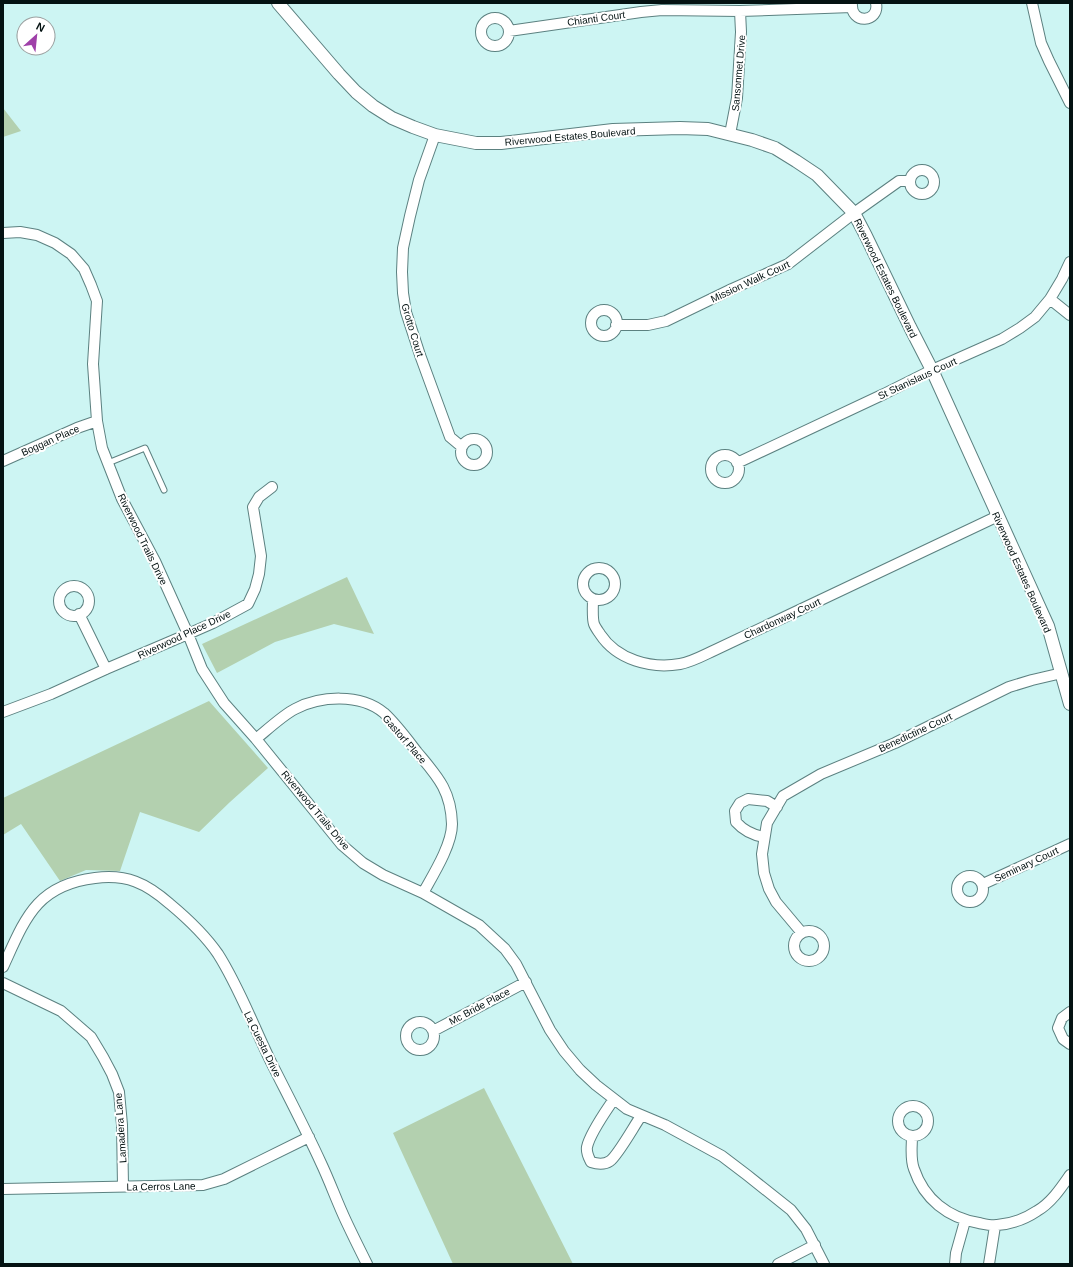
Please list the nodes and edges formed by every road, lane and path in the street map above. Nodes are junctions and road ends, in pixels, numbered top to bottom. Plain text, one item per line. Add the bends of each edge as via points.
1 (278, 3) edge
2 (876, 3) edge
3 (1032, 3) edge
4 (852, 5) edge
5 (740, 11) junction
6 (509, 31) dead end
7 (1070, 103) edge
8 (730, 134) junction
9 (435, 135) junction
10 (909, 180) dead end
11 (854, 213) junction
12 (3, 233) edge
13 (1070, 262) edge
14 (1050, 299) junction
15 (1070, 315) edge
16 (616, 325) dead end
17 (932, 370) junction
18 (97, 421) junction
19 (462, 447) dead end
20 (3, 461) edge
21 (108, 463) junction
22 (737, 463) dead end
23 (272, 487) dead end
24 (164, 490) dead end
25 (998, 516) junction
26 (594, 599) dead end
27 (79, 614) dead end
28 (188, 634) junction
29 (106, 669) junction
30 (1062, 673) junction
31 (1070, 704) edge
32 (3, 712) edge
33 (256, 739) junction
34 (776, 807) junction
35 (764, 838) junction
36 (1070, 844) edge
37 (983, 884) dead end
38 (424, 893) junction
39 (802, 933) dead end
40 (3, 967) edge
41 (3, 982) edge
42 (526, 982) junction
43 (1070, 1012) edge
44 (433, 1031) dead end
45 (1070, 1044) edge
46 (614, 1100) junction
47 (641, 1116) junction
48 (912, 1136) dead end
49 (309, 1137) junction
50 (1070, 1175) edge
51 (124, 1186) junction
52 (3, 1189) edge
53 (965, 1221) junction
54 (995, 1226) junction
55 (814, 1245) junction
56 (367, 1264) edge
57 (778, 1264) edge
58 (824, 1264) edge
59 (955, 1264) edge
60 (990, 1264) edge

1 - 9 street, Riverwood Estates Boulevard via 356,92 392,118
2 - 4 street, Chianti Court via 874,15 865,19 856,16
3 - 7 street via 1042,43
4 - 5 street, Chianti Court
5 - 6 street, Chianti Court via 662,10
5 - 8 street, Sansonmet Drive via 737,98
8 - 9 street, Riverwood Estates Boulevard via 708,129 680,128 613,130 501,143 476,143
8 - 11 street, Riverwood Estates Boulevard via 775,148 796,161 816,176
9 - 19 street, Grotto Court via 419,180 403,248 403,293 406,312 420,355 450,437
10 - 11 street, Mission Walk Court via 899,181
11 - 16 street, Mission Walk Court via 788,264 666,321 648,325
11 - 17 street, Riverwood Estates Boulevard
12 - 18 street, Riverwood Trails Drive via 37,235 55,243 71,254 84,269 97,301 93,364
13 - 14 street, St Stanislaus Court
14 - 15 street
14 - 17 street, St Stanislaus Court via 1035,317 1002,339
17 - 22 street, St Stanislaus Court
17 - 25 street, Riverwood Estates Boulevard
18 - 20 street, Boggan Place
18 - 21 street, Riverwood Trails Drive via 102,448
21 - 24 lane via 145,448
21 - 28 street, Riverwood Trails Drive via 122,499 155,561
23 - 28 street, Riverwood Place Drive via 259,497 253,507 261,556 255,589 248,604
25 - 26 street, Chardonway Court via 682,664 652,664 638,661 614,649 593,624
25 - 30 street, Riverwood Estates Boulevard via 1048,626
27 - 29 street
28 - 29 street, Riverwood Place Drive
28 - 33 street, Riverwood Trails Drive via 202,669 224,703
29 - 32 street, Riverwood Place Drive
30 - 31 street, Riverwood Estates Boulevard
30 - 34 street, Benedictine Court via 1009,687 895,743 821,774 783,796
33 - 38 street, Riverwood Trails Drive via 342,845 363,863 383,875
33 - 38 street, Gastorf Place via 293,710 312,702 350,700 367,704 383,713 438,778 447,793 452,825 449,841
34 - 35 street, Benedictine Court via 767,823
34 - 35 street via 767,801 748,799 740,803 735,811 736,822 742,830
35 - 39 street, Benedictine Court via 762,854 769,889 776,902
36 - 37 street, Seminary Court
38 - 42 street, Riverwood Trails Drive via 479,925 492,936 505,948
40 - 49 street, La Cuesta Drive via 22,925 48,894 65,885 104,876 120,876 148,887 187,918 218,954
41 - 51 street, Lamadera Lane via 61,1011 91,1037 112,1074 118,1092
42 - 44 street, Mc Bride Place
42 - 46 street, Riverwood Trails Drive via 550,1030 564,1051 580,1070
43 - 45 street via 1062,1018 1058,1028 1063,1039
46 - 47 street, Riverwood Trails Drive
46 - 47 street via 596,1127 587,1147 591,1162 609,1162
47 - 55 street, Riverwood Trails Drive via 665,1125 722,1156 791,1210 806,1229
48 - 53 street via 913,1168 925,1192 946,1212
49 - 51 street, La Cerros Lane via 224,1179 203,1185
49 - 56 street, La Cuesta Drive
50 - 54 street via 1048,1203 1038,1211 1011,1223
51 - 52 street, La Cerros Lane
53 - 54 street
53 - 59 street
54 - 60 street
55 - 57 street
55 - 58 street, Riverwood Trails Drive

